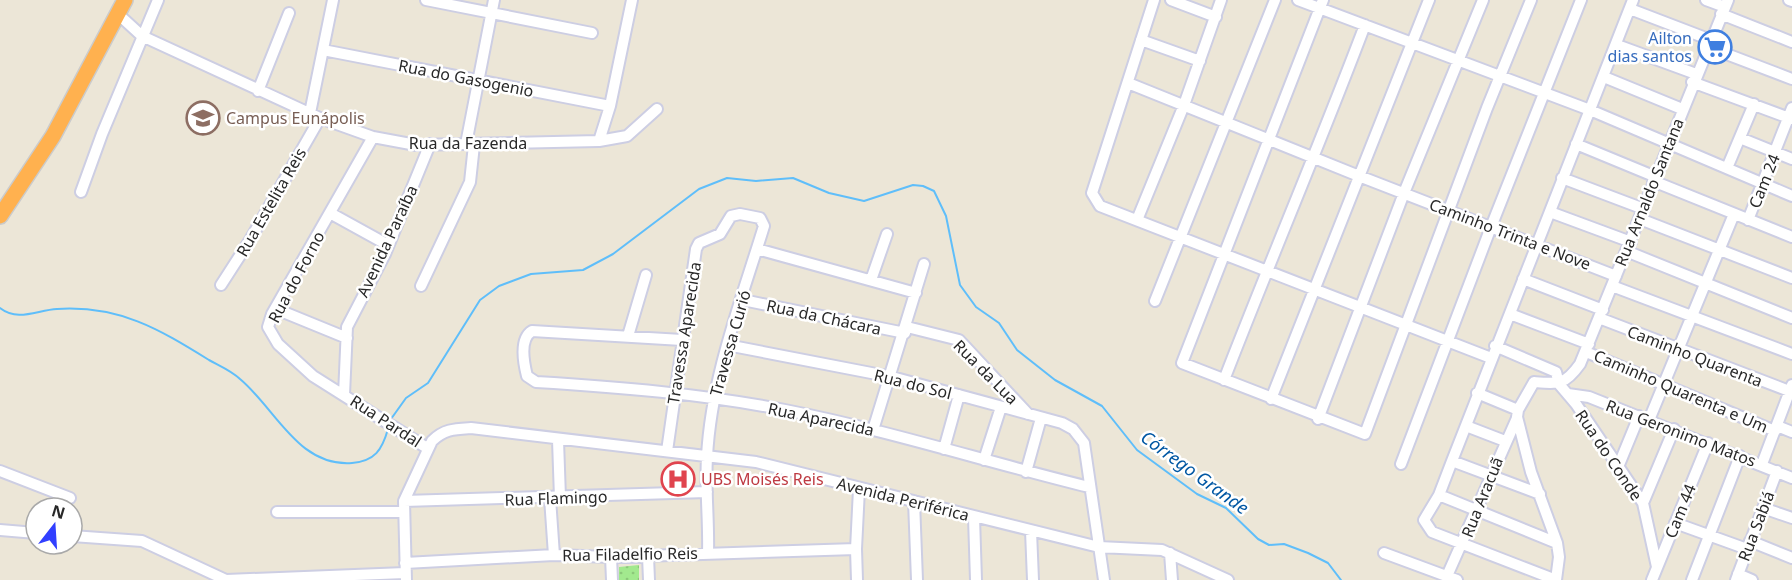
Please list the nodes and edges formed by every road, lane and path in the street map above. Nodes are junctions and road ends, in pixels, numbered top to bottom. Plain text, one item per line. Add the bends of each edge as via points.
1 (125, 0) edge
2 (158, 0) edge
3 (333, 0) edge
4 (426, 0) edge
5 (495, 0) edge
6 (632, 0) edge
7 (1154, 0) edge
8 (1171, 0) edge
9 (1221, 0) edge
10 (1275, 0) edge
11 (1298, 0) edge
12 (1429, 0) edge
13 (1483, 0) edge
14 (1531, 0) edge
15 (1581, 0) edge
16 (1706, 0) edge
17 (1321, 4) edge
18 (1631, 5) edge
19 (1725, 7) edge
20 (118, 14) junction
21 (289, 14) dead end
22 (492, 14) junction
23 (1216, 16) junction
24 (1365, 25) junction
25 (592, 33) dead end
26 (142, 36) junction
27 (1142, 40) junction
28 (1792, 42) edge
29 (1412, 43) junction
30 (1709, 43) junction
31 (1617, 45) junction
32 (323, 50) junction
33 (1200, 61) junction
34 (1459, 62) junction
35 (1500, 77) junction
36 (1604, 77) junction
37 (1694, 78) junction
38 (1792, 79) edge
39 (480, 81) junction
40 (1128, 82) junction
41 (258, 91) junction
42 (1544, 94) junction
43 (1754, 104) junction
44 (1184, 105) junction
45 (610, 106) junction
46 (657, 109) dead end
47 (1683, 109) junction
48 (1590, 110) junction
49 (1791, 115) edge
50 (315, 116) junction
51 (1227, 123) junction
52 (373, 137) junction
53 (1740, 138) junction
54 (1270, 140) junction
55 (599, 141) junction
56 (430, 144) junction
57 (1576, 144) junction
58 (1670, 144) junction
59 (470, 145) junction
60 (1775, 152) junction
61 (1315, 158) junction
62 (1792, 159) edge
63 (1727, 168) junction
64 (1359, 176) junction
65 (1562, 178) junction
66 (1655, 179) junction
67 (1762, 184) junction
68 (81, 192) dead end
69 (1404, 193) junction
70 (1792, 196) edge
71 (1449, 210) junction
72 (1550, 212) junction
73 (330, 213) junction
74 (1642, 214) junction
75 (1734, 214) junction
76 (0, 216) edge
77 (1137, 220) junction
78 (1748, 220) junction
79 (1491, 227) junction
80 (887, 234) dead end
81 (1792, 237) edge
82 (1181, 238) junction
83 (388, 245) junction
84 (758, 246) junction
85 (1536, 246) junction
86 (1628, 246) junction
87 (1719, 248) junction
88 (1224, 254) junction
89 (924, 264) dead end
90 (1266, 270) junction
91 (646, 275) dead end
92 (1792, 278) edge
93 (1523, 279) junction
94 (872, 280) junction
95 (1614, 281) junction
96 (1705, 282) junction
97 (221, 285) dead end
98 (421, 286) dead end
99 (1315, 289) junction
100 (916, 292) junction
101 (743, 300) junction
102 (1155, 301) dead end
103 (1361, 307) junction
104 (276, 309) junction
105 (1510, 314) junction
106 (1601, 314) junction
107 (1691, 316) junction
108 (1792, 318) edge
109 (1406, 325) junction
110 (906, 330) junction
111 (628, 336) junction
112 (347, 338) junction
113 (682, 340) junction
114 (1447, 342) junction
115 (727, 345) junction
116 (1496, 346) junction
117 (1588, 348) junction
118 (1678, 351) junction
119 (1792, 354) edge
120 (1491, 358) junction
121 (892, 377) junction
122 (1224, 380) junction
123 (1562, 382) junction
124 (1664, 384) junction
125 (1791, 390) edge
126 (674, 393) junction
127 (1477, 393) junction
128 (1568, 394) junction
129 (344, 395) junction
130 (959, 395) junction
131 (714, 399) junction
132 (1271, 399) junction
133 (1001, 407) junction
134 (1028, 414) junction
135 (1517, 414) junction
136 (1638, 416) junction
137 (1041, 418) junction
138 (1318, 419) junction
139 (1650, 420) junction
140 (1466, 426) junction
141 (1776, 428) junction
142 (1674, 429) junction
143 (873, 430) junction
144 (1792, 432) edge
145 (558, 440) junction
146 (1505, 441) junction
147 (1708, 443) junction
148 (427, 448) junction
149 (944, 449) junction
150 (667, 451) junction
151 (1740, 456) junction
152 (706, 457) junction
153 (984, 460) junction
154 (1452, 461) junction
155 (1401, 464) dead end
156 (1762, 464) junction
157 (1618, 467) junction
158 (0, 471) edge
159 (1777, 471) junction
160 (1026, 472) junction
161 (1490, 475) junction
162 (1792, 478) edge
163 (1089, 487) junction
164 (859, 489) junction
165 (707, 492) junction
166 (1540, 494) junction
167 (1439, 495) junction
168 (65, 496) edge
169 (555, 498) junction
170 (914, 501) junction
171 (1642, 503) junction
172 (404, 507) junction
173 (1763, 508) junction
174 (1478, 509) junction
175 (277, 512) dead end
176 (974, 517) junction
177 (1792, 518) edge
178 (1675, 523) junction
179 (0, 530) edge
180 (1031, 531) junction
181 (24, 532) edge
182 (1710, 536) junction
183 (84, 537) edge
184 (1557, 543) junction
185 (1463, 544) junction
186 (1749, 545) junction
187 (1099, 547) junction
188 (856, 549) junction
189 (1170, 552) junction
190 (708, 553) junction
191 (1384, 553) dead end
192 (554, 555) junction
193 (648, 556) junction
194 (611, 557) junction
195 (1792, 558) edge
196 (1657, 567) junction
197 (406, 572) edge
198 (1737, 577) edge
199 (1452, 578) edge
200 (226, 580) edge
201 (612, 580) edge
202 (649, 580) edge
203 (857, 580) edge
204 (917, 580) edge
205 (976, 580) edge
206 (1033, 580) edge
207 (1104, 580) edge
208 (1172, 580) edge
209 (1228, 580) edge
210 (1556, 580) edge
211 (1652, 580) edge
212 (1692, 580) edge
213 (1752, 580) edge

1 - 20 highway
2 - 26 street
3 - 32 street, Rua Estelita Reis
4 - 22 street
5 - 22 street
6 - 45 street
7 - 27 street
8 - 23 street
9 - 23 street
10 - 51 street
11 - 17 street
12 - 29 street
13 - 34 street
14 - 35 street
15 - 42 street
16 - 19 street
17 - 24 street
17 - 54 street
18 - 30 street
18 - 31 street
19 - 28 street
19 - 30 street, Rua Arnaldo Santana
20 - 26 street, Rua da Fazenda
20 - 76 highway via 53,136
21 - 41 street
22 - 25 street
22 - 39 street
23 - 33 street
24 - 29 street
24 - 61 street
26 - 41 street, Rua da Fazenda
26 - 68 street
27 - 33 street
27 - 40 street
29 - 34 street
29 - 64 street
30 - 37 street, Rua Arnaldo Santana
30 - 38 street
31 - 36 street
31 - 37 street
32 - 39 street, Rua do Gasogenio
32 - 50 street, Rua Estelita Reis
33 - 44 street
34 - 35 street
34 - 69 street
35 - 42 street
35 - 71 street
36 - 47 street
36 - 48 street
37 - 43 street
37 - 47 street, Rua Arnaldo Santana
39 - 45 street, Rua do Gasogenio
39 - 59 street
40 - 44 street, Caminho Trinta e Nove
40 - 77 street via 1092,193 1100,206
41 - 50 street, Rua da Fazenda
42 - 48 street
42 - 79 street
43 - 49 street
43 - 53 street
44 - 51 street, Caminho Trinta e Nove
44 - 77 street
45 - 55 street
46 - 55 street, Rua da Fazenda via 627,136
47 - 58 street, Rua Arnaldo Santana
48 - 57 street
48 - 58 street
49 - 60 street, Cam 24
50 - 52 street, Rua da Fazenda
50 - 97 street, Rua Estelita Reis via 250,240
51 - 54 street, Caminho Trinta e Nove
51 - 82 street
52 - 56 street, Rua da Fazenda
52 - 73 street, Rua do Forno
53 - 60 street
53 - 63 street
54 - 61 street, Caminho Trinta e Nove
54 - 88 street
55 - 59 street, Rua da Fazenda
56 - 59 street, Rua da Fazenda
56 - 83 street, Avenida Paraíba
57 - 65 street
57 - 66 street
58 - 63 street
58 - 66 street, Rua Arnaldo Santana
59 - 98 street via 470,182
60 - 62 street
60 - 67 street, Cam 24
61 - 64 street, Caminho Trinta e Nove
61 - 90 street
63 - 67 street
64 - 69 street, Caminho Trinta e Nove
64 - 99 street
65 - 72 street
65 - 74 street
66 - 74 street, Rua Arnaldo Santana
66 - 75 street
67 - 70 street
67 - 78 street, Cam 24
69 - 71 street, Caminho Trinta e Nove
69 - 103 street
71 - 79 street, Caminho Trinta e Nove
71 - 109 street
72 - 85 street
72 - 86 street
73 - 83 street
73 - 104 street, Rua do Forno
74 - 86 street, Rua Arnaldo Santana
74 - 87 street
75 - 78 street
75 - 87 street
77 - 82 street
78 - 81 street
79 - 85 street, Caminho Trinta e Nove
79 - 114 street
80 - 94 street
82 - 88 street
82 - 102 street
83 - 112 street, Avenida Paraíba via 354,311
84 - 94 street
84 - 101 street, Travessa Curió
84 - 113 street, Travessa Aparecida via 764,226 760,218 740,214 727,219 720,234 699,243
85 - 93 street
85 - 95 street, Caminho Trinta e Nove
86 - 95 street, Rua Arnaldo Santana
86 - 96 street
87 - 92 street
87 - 96 street
88 - 90 street
88 - 122 street via 1182,363
89 - 100 street
90 - 99 street
90 - 122 street
91 - 111 street
93 - 105 street
93 - 106 street, Caminho Quarenta
94 - 100 street
95 - 106 street, Rua Arnaldo Santana
95 - 107 street, Caminho Trinta e Nove
96 - 107 street
96 - 108 street
99 - 103 street
99 - 132 street
100 - 110 street
101 - 110 street, Rua da Chácara
101 - 115 street, Travessa Curió
103 - 109 street
103 - 138 street
104 - 112 street
104 - 129 street, Rua do Forno via 268,327 278,344 313,376
105 - 116 street
105 - 117 street, Caminho Quarenta e Um
106 - 117 street, Rua Arnaldo Santana
106 - 118 street, Caminho Quarenta
107 - 118 street
107 - 119 street, Caminho Trinta e Nove
109 - 114 street
109 - 138 street via 1365,434
110 - 121 street
110 - 134 street, Rua da Lua via 958,340
111 - 113 street
111 - 126 street, Rua Aparecida via 532,331 525,340 527,376 536,382
112 - 129 street, Avenida Paraíba
113 - 126 street, Travessa Aparecida
114 - 120 street
114 - 155 street
115 - 121 street, Rua do Sol
115 - 131 street, Travessa Curió
116 - 120 street
116 - 123 street, Rua do Conde via 1552,369
117 - 123 street, Rua Arnaldo Santana via 1580,364
117 - 124 street, Caminho Quarenta e Um
118 - 124 street
118 - 125 street, Caminho Quarenta
120 - 127 street
121 - 130 street, Rua do Sol
121 - 143 street
122 - 132 street
123 - 128 street, Rua do Conde
123 - 135 street, Rua Aracuã via 1534,382
124 - 139 street
124 - 141 street, Caminho Quarenta e Um
125 - 141 street
126 - 131 street, Rua Aparecida
126 - 150 street, Travessa Aparecida
127 - 135 street
127 - 140 street
128 - 136 street, Rua Geronimo Matos via 1589,397
128 - 157 street, Rua do Conde
129 - 148 street, Rua Pardal
130 - 133 street, Rua do Sol
130 - 149 street
131 - 143 street, Rua Aparecida
131 - 152 street, Travessa Curió
132 - 138 street
133 - 134 street, Rua do Sol
133 - 153 street
134 - 137 street, Rua do Sol
135 - 146 street, Rua Aracuã
135 - 166 street via 1520,436
136 - 139 street, Rua Geronimo Matos
136 - 157 street
137 - 160 street
137 - 163 street, Rua do Sol via 1073,429 1083,440
139 - 142 street, Rua Geronimo Matos
140 - 146 street
140 - 154 street
141 - 144 street, Caminho Quarenta e Um
141 - 156 street
142 - 147 street, Rua Geronimo Matos
142 - 171 street
143 - 149 street, Rua Aparecida
145 - 148 street, Avenida Periférica via 501,431 451,429 439,434
145 - 150 street, Avenida Periférica
145 - 169 street
146 - 161 street, Rua Aracuã
147 - 151 street, Rua Geronimo Matos
147 - 178 street, Cam 44
148 - 172 street
149 - 153 street, Rua Aparecida
150 - 152 street, Avenida Periférica
151 - 156 street, Rua Geronimo Matos
151 - 182 street
152 - 164 street, Avenida Periférica via 756,462
152 - 165 street, Travessa Curió
153 - 160 street, Rua Aparecida
154 - 161 street
154 - 167 street
156 - 159 street, Rua Geronimo Matos
157 - 171 street, Rua do Conde
158 - 168 street
159 - 162 street, Rua Geronimo Matos
159 - 173 street, Rua Sabiá
160 - 163 street, Rua Aparecida
161 - 166 street
161 - 174 street, Rua Aracuã
163 - 187 street
164 - 170 street, Avenida Periférica
164 - 188 street
165 - 169 street, Rua Flamingo
165 - 190 street, Travessa Curió
166 - 184 street
167 - 174 street
167 - 185 street via 1424,520 1432,532
169 - 172 street, Rua Flamingo
169 - 192 street
170 - 176 street, Avenida Periférica
170 - 204 street
171 - 196 street, Rua do Conde
172 - 175 street, Rua Flamingo
172 - 197 street
173 - 177 street
173 - 186 street, Rua Sabiá
174 - 184 street
174 - 185 street, Rua Aracuã
176 - 180 street, Avenida Periférica
176 - 205 street
178 - 182 street
178 - 196 street, Cam 44
179 - 181 street
180 - 187 street, Avenida Periférica
180 - 206 street
182 - 186 street
182 - 212 street
183 - 200 street via 142,541
184 - 210 street
185 - 199 street, Rua Aracuã
185 - 210 street
186 - 195 street
186 - 198 street, Rua Sabiá
187 - 189 street, Avenida Periférica
187 - 207 street
188 - 190 street, Rua Filadelfio Reis
188 - 203 street
189 - 208 street
189 - 209 street, Avenida Periférica
190 - 193 street, Rua Filadelfio Reis
191 - 199 street
192 - 194 street, Rua Filadelfio Reis
192 - 197 street, Rua Filadelfio Reis
193 - 194 street, Rua Filadelfio Reis
193 - 202 street
194 - 201 street
196 - 211 street, Cam 44
197 - 200 street, Rua Filadelfio Reis
198 - 213 street

